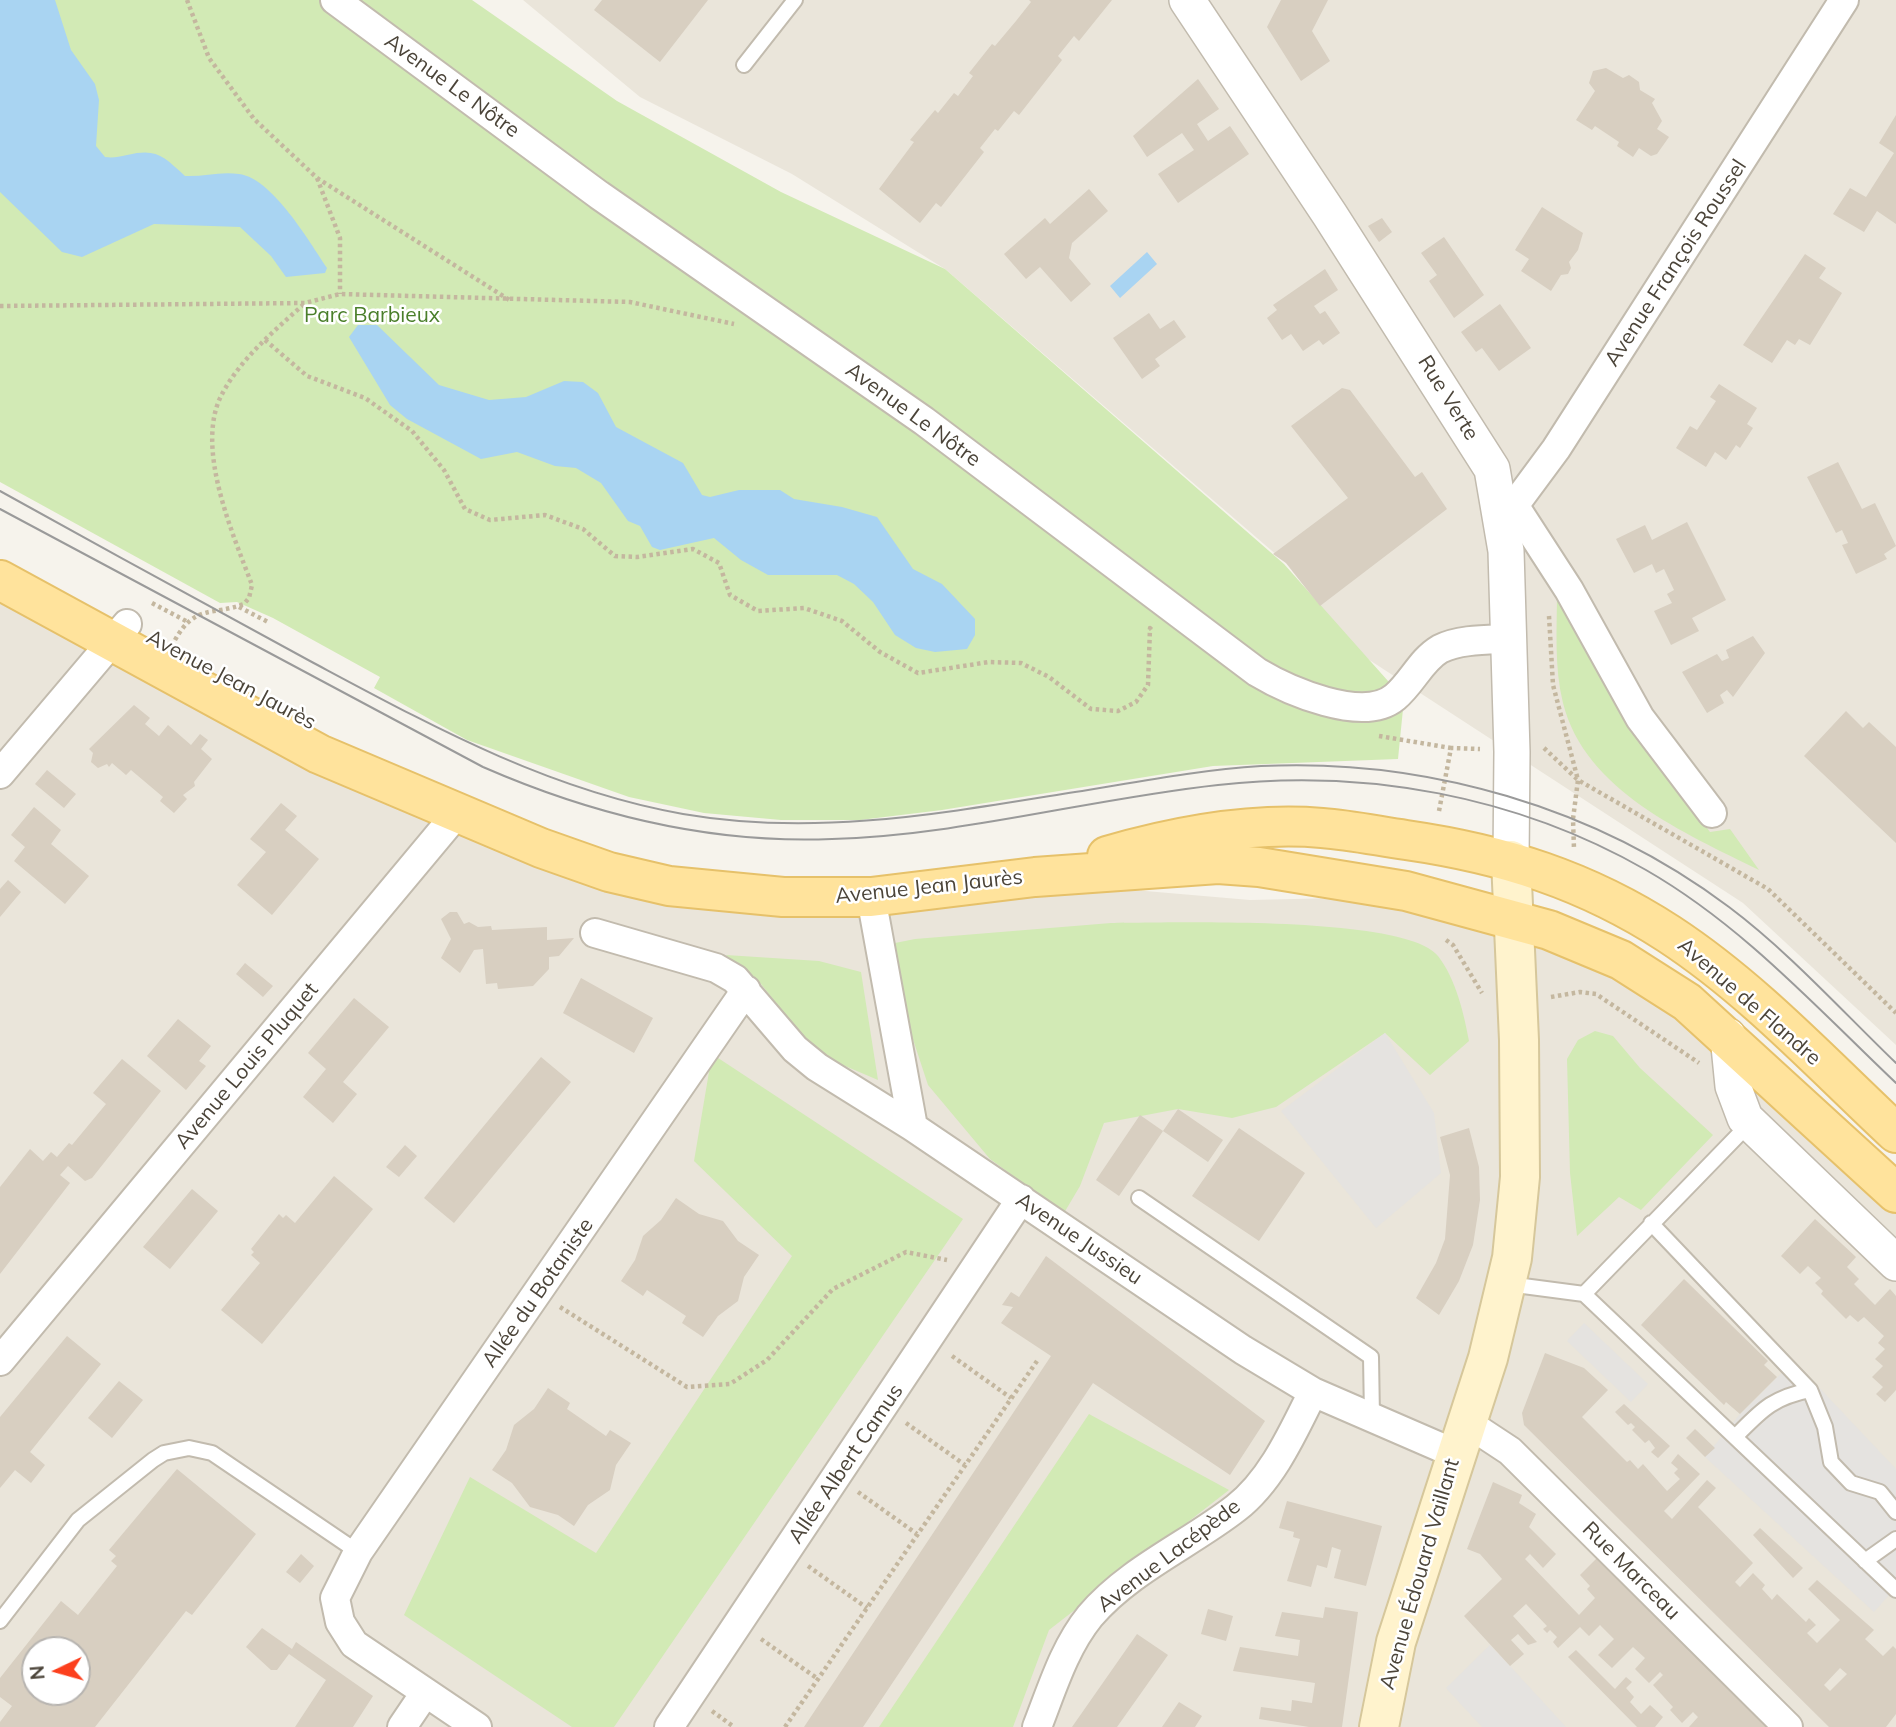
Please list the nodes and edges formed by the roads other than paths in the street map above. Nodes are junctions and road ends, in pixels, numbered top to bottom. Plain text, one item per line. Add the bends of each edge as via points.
1 (335, 0) edge
2 (795, 0) edge
3 (1187, 0) edge
4 (1844, 0) edge
5 (744, 65) dead end
6 (1508, 514) junction
7 (0, 555) edge
8 (0, 580) edge
9 (131, 623) junction
10 (1510, 639) junction
11 (0, 774) edge
12 (459, 811) junction
13 (1712, 813) dead end
14 (1511, 860) junction
15 (1035, 877) junction
16 (871, 897) junction
17 (1512, 919) junction
18 (595, 933) dead end
19 (746, 990) junction
20 (1756, 1003) junction
21 (1728, 1036) junction
22 (1749, 1124) junction
23 (913, 1127) junction
24 (1896, 1133) edge
25 (1896, 1193) edge
26 (1139, 1198) dead end
27 (1021, 1199) junction
28 (1651, 1223) junction
29 (1896, 1263) edge
30 (1508, 1283) junction
31 (1584, 1294) junction
32 (0, 1361) edge
33 (1810, 1390) junction
34 (1313, 1392) junction
35 (1372, 1417) junction
36 (1735, 1437) junction
37 (1461, 1438) junction
38 (1896, 1512) edge
39 (1896, 1539) edge
40 (358, 1552) junction
41 (1865, 1561) junction
42 (1896, 1590) edge
43 (0, 1621) edge
44 (425, 1693) junction
45 (402, 1727) edge
46 (477, 1727) edge
47 (669, 1727) edge
48 (1037, 1727) edge
49 (1379, 1727) edge
50 (1788, 1727) edge

1 - 10 street, Avenue Le Nôtre via 599,195 924,421 1257,672 1294,692 1348,705 1374,705 1395,697 1440,649 1463,642
2 - 5 lane
3 - 6 street, Rue Verte via 1472,435 1492,469
4 - 6 street, Avenue François Roussel via 1556,449
6 - 10 street, Rue Verte
6 - 13 street via 1569,590 1640,718
7 - 9 main road, Avenue Jean Jaurès
8 - 9 main road, Avenue Jean Jaurès
9 - 11 street
9 - 12 main road, Avenue Jean Jaurès via 319,754
9 - 12 main road, Avenue Jean Jaurès via 178,634
10 - 14 street, Rue Verte
12 - 16 main road, Avenue Jean Jaurès via 570,859 669,886 783,897
12 - 32 street, Avenue Louis Pluquet
14 - 15 main road, Avenue Jean Jaurès via 1322,828 1276,828 1160,841
14 - 17 main road, Avenue Édouard Vaillant
14 - 20 main road, Avenue de Flandre via 1548,871 1639,915 1701,957
15 - 16 main road, Avenue Jean Jaurès
15 - 17 main road, Avenue Jean Jaurès via 1218,864 1259,867 1406,891
16 - 23 street
17 - 21 main road, Avenue de Flandre via 1576,939 1621,960 1666,986
17 - 30 main road, Avenue Édouard Vaillant via 1520,1177
18 - 19 street, Avenue Jussieu via 716,968
19 - 23 street, Avenue Jussieu via 817,1068
19 - 40 street, Allée du Botaniste
20 - 21 main road
20 - 24 main road, Avenue de Flandre
21 - 22 street, Avenue de Flandre via 1733,1086
21 - 25 main road, Avenue de Flandre
22 - 28 lane
22 - 29 street, Avenue de Flandre
23 - 27 street, Avenue Jussieu
26 - 35 lane via 1371,1357
27 - 34 street, Avenue Jussieu via 1242,1350
27 - 47 street, Allée Albert Camus
28 - 31 lane
28 - 33 lane
30 - 31 lane
30 - 37 main road, Avenue Édouard Vaillant
31 - 36 lane
33 - 36 lane via 1783,1395
33 - 38 lane via 1825,1427 1831,1462 1851,1483 1880,1492
34 - 35 street, Avenue Jussieu
34 - 48 street, Avenue Lacépède via 1265,1477 1238,1506 1108,1597 1090,1617 1065,1656
35 - 37 street, Avenue Jussieu
36 - 41 lane
37 - 49 main road, Avenue Édouard Vaillant via 1396,1642
37 - 50 street, Rue Marceau via 1510,1451
39 - 41 lane
40 - 43 lane via 212,1453 176,1449 153,1460 78,1520
40 - 44 street, Allée du Botaniste via 335,1598 340,1622 354,1644
41 - 42 lane
44 - 45 street
44 - 46 street

